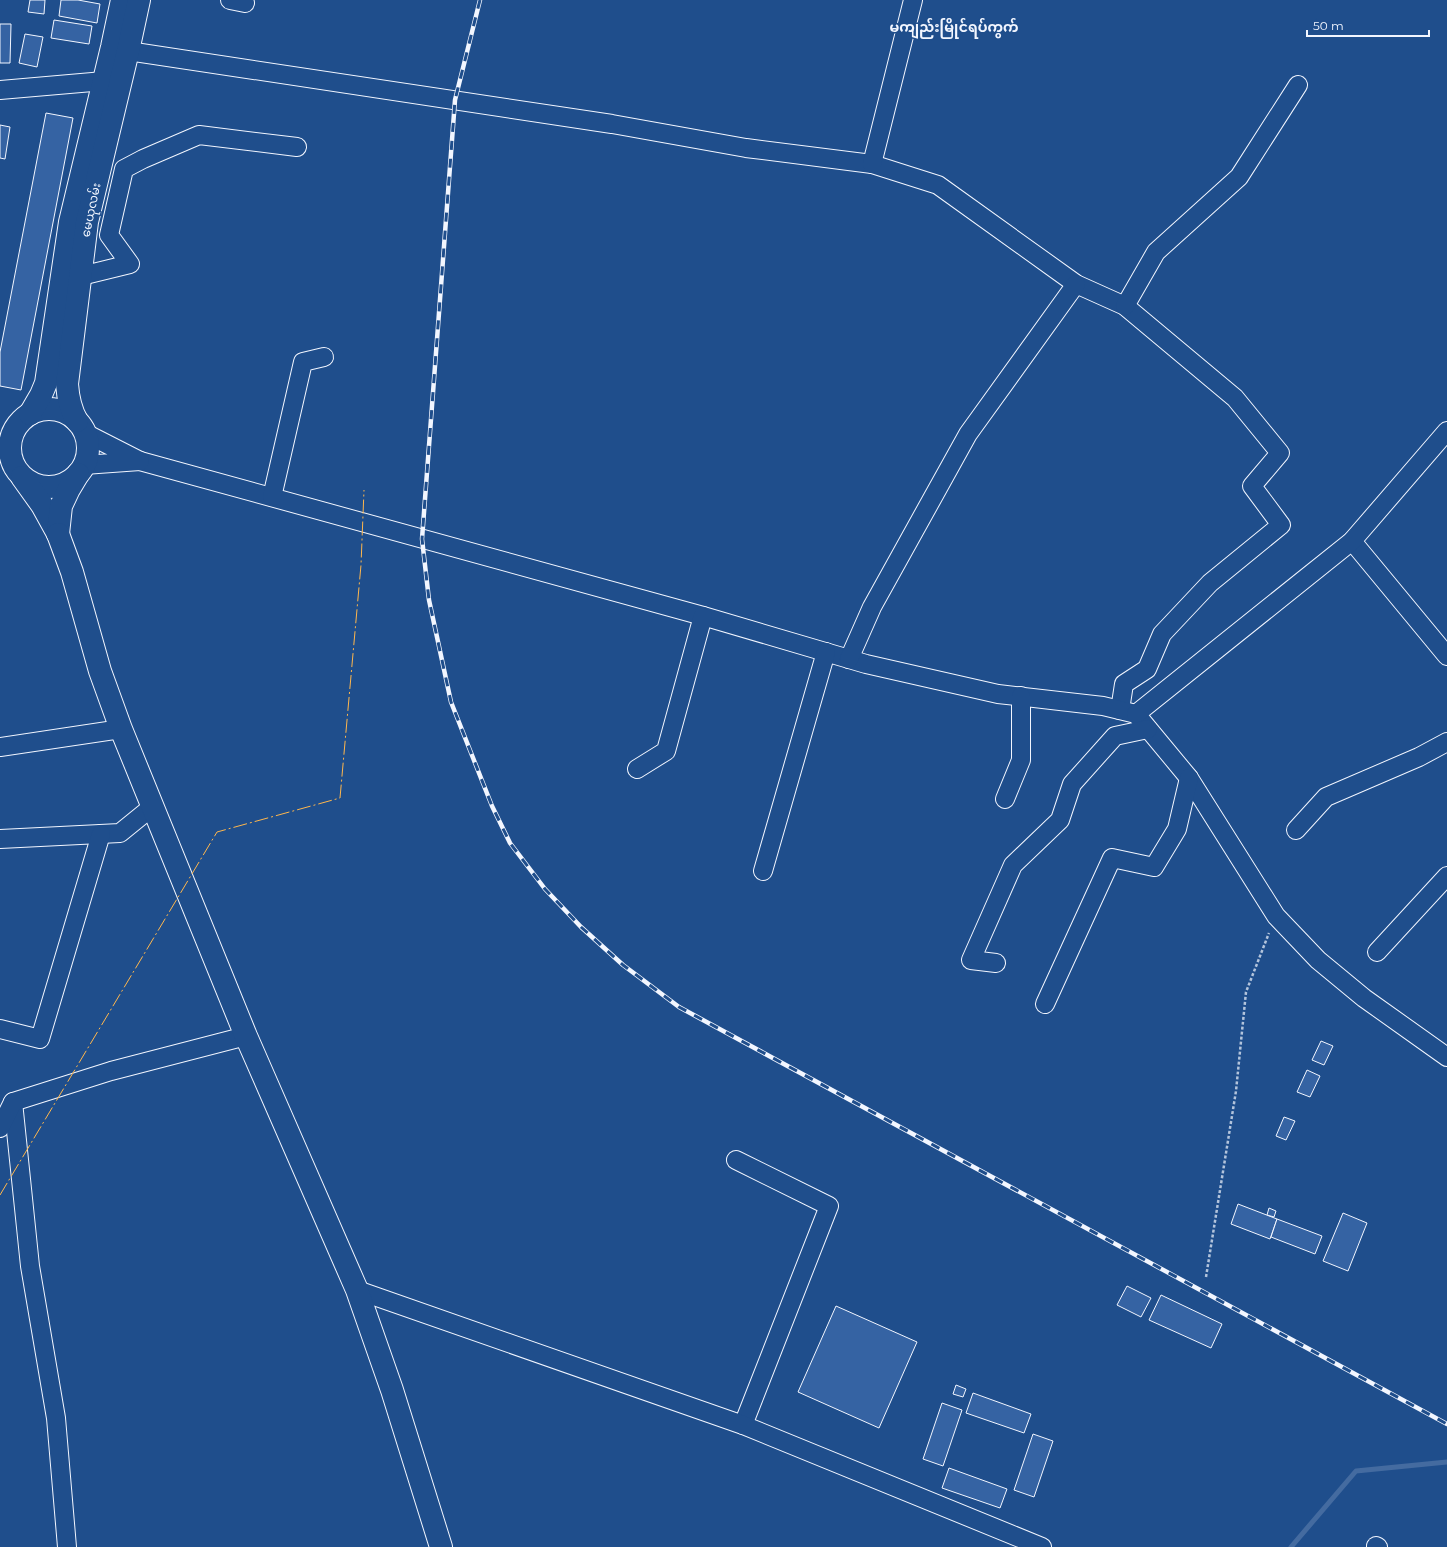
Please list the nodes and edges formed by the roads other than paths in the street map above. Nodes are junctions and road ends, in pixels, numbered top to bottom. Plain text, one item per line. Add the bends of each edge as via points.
1 (122, 0) edge
2 (139, 0) edge
3 (913, 0) edge
4 (128, 51) junction
5 (104, 81) junction
6 (1298, 85) dead end
7 (0, 90) edge
8 (297, 147) dead end
9 (872, 164) junction
10 (80, 276) junction
11 (1076, 284) junction
12 (1125, 306) junction
13 (324, 357) dead end
14 (27, 415) junction
15 (0, 421) edge
16 (81, 427) junction
17 (1447, 431) edge
18 (5, 450) edge
19 (140, 461) junction
20 (82, 468) junction
21 (22, 476) junction
22 (272, 497) junction
23 (58, 534) junction
24 (1352, 540) junction
25 (703, 616) junction
26 (826, 652) junction
27 (1447, 656) edge
28 (849, 659) junction
29 (1021, 696) junction
30 (1128, 712) junction
31 (121, 729) junction
32 (1148, 729) junction
33 (1447, 742) edge
34 (0, 747) edge
35 (637, 769) dead end
36 (1189, 778) junction
37 (1005, 799) dead end
38 (152, 807) junction
39 (1296, 830) dead end
40 (101, 834) junction
41 (0, 839) edge
42 (763, 870) dead end
43 (1447, 876) edge
44 (1377, 952) dead end
45 (996, 963) dead end
46 (1045, 1004) dead end
47 (0, 1029) edge
48 (246, 1036) junction
49 (1447, 1056) edge
50 (13, 1102) junction
51 (0, 1128) edge
52 (736, 1160) dead end
53 (357, 1290) junction
54 (743, 1425) junction
55 (67, 1547) edge
56 (441, 1547) edge
57 (1042, 1547) edge

1 - 5 main road, မေယုလမ်း
2 - 4 main road, မေယုလမ်း
3 - 9 street
4 - 9 street via 612,124 746,148
4 - 10 main road, မေယုလမ်း via 87,222
5 - 7 street
5 - 14 main road, မေယုလမ်း via 70,222 46,383
6 - 12 street via 1238,177 1156,252
8 - 10 street via 199,135 124,169 109,235 130,264
9 - 11 street via 938,185
10 - 16 main road, မေယုလမ်း via 67,384 72,412
11 - 12 street
11 - 28 street via 968,434 872,607
12 - 30 street via 1234,398 1280,453 1252,486 1280,525 1210,583 1162,634 1147,669 1124,684
13 - 22 street via 303,362
14 - 15 main road
14 - 16 main road via 42,409 55,409 67,414
14 - 18 main road via 17,425
16 - 19 street
16 - 20 main road via 87,444 87,454
17 - 24 street
18 - 21 main road
19 - 20 street
19 - 22 street
20 - 21 main road via 70,480 58,486 45,487 33,484
20 - 23 main road via 61,506
21 - 23 main road
22 - 25 street
23 - 31 main road via 72,572 100,671
24 - 27 street
24 - 30 street
25 - 26 street
25 - 35 street via 666,751
26 - 28 street
26 - 42 street
28 - 29 street via 998,694
29 - 30 street via 1104,706
29 - 37 street via 1021,760
30 - 32 street
31 - 34 street
31 - 38 main road
32 - 36 street
32 - 45 street via 1115,736 1072,784 1060,820 1013,865 971,960
33 - 39 street via 1419,757 1326,797
36 - 46 street via 1177,829 1154,867 1112,858
36 - 49 street via 1276,916 1318,960 1358,994
38 - 40 street via 120,833
38 - 48 main road
40 - 41 street
40 - 47 street via 40,1039
43 - 44 street
48 - 50 street via 111,1071
48 - 53 main road
50 - 51 street
50 - 55 street via 30,1266 56,1418
52 - 54 street via 829,1206
53 - 54 street
53 - 56 main road via 392,1390
54 - 57 street

